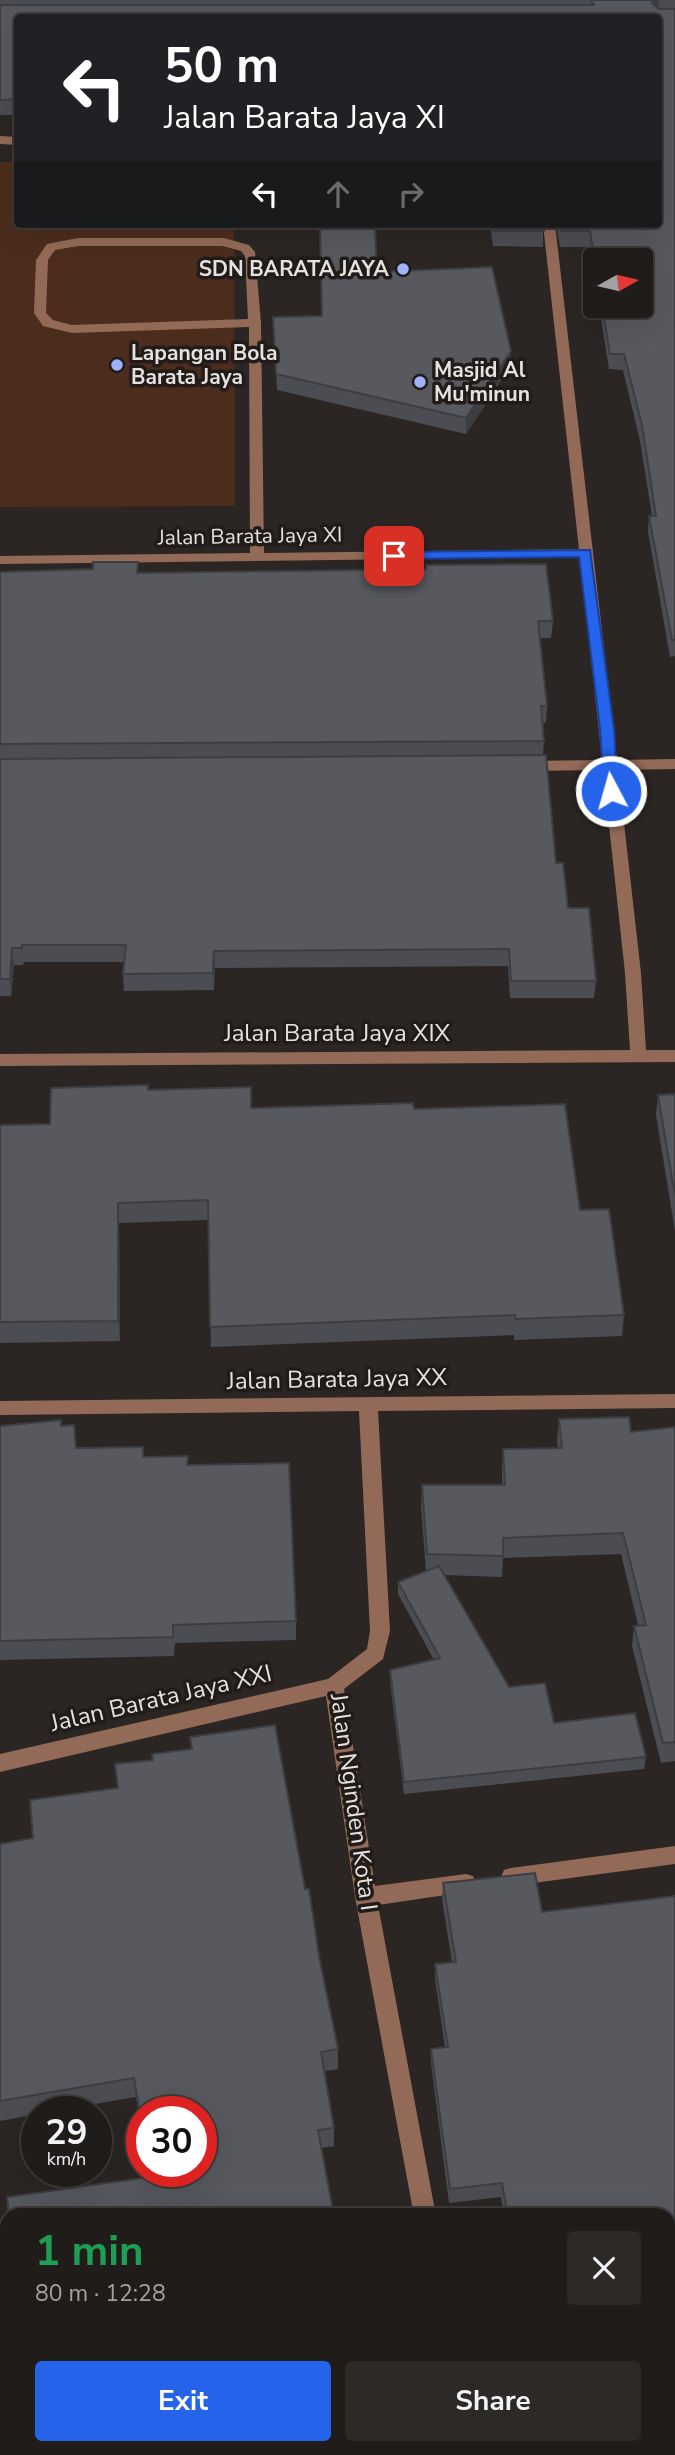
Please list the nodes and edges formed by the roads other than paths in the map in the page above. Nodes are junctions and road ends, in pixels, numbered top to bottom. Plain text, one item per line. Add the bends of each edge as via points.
1 (549, 228) edge
2 (255, 323) junction
3 (585, 553) junction
4 (257, 558) junction
5 (0, 560) edge
6 (608, 765) junction
7 (675, 765) edge
8 (511, 766) edge
9 (638, 1055) junction
10 (675, 1056) edge
11 (0, 1059) edge
12 (675, 1401) edge
13 (368, 1403) junction
14 (0, 1408) edge
15 (334, 1686) junction
16 (0, 1763) edge
17 (675, 1855) edge
18 (366, 1897) junction
19 (424, 2208) edge

1 - 3 street
2 - 2 street via 72,329 48,323 40,313 42,260 51,247 78,242 224,242 245,248 251,255
2 - 4 street
3 - 4 street, Jalan Barata Jaya XI
3 - 6 street
4 - 5 street, Jalan Barata Jaya XI
6 - 7 street
6 - 8 street
6 - 9 street via 636,973
9 - 10 street, Jalan Barata Jaya XIX
9 - 11 street, Jalan Barata Jaya XIX
12 - 13 street, Jalan Barata Jaya XX
13 - 14 street, Jalan Barata Jaya XX
13 - 15 street, Jalan Nginden Kota I via 380,1631 376,1653
15 - 16 street, Jalan Barata Jaya XXI
15 - 18 street, Jalan Nginden Kota I
17 - 18 street
18 - 19 street, Jalan Nginden Kota I

